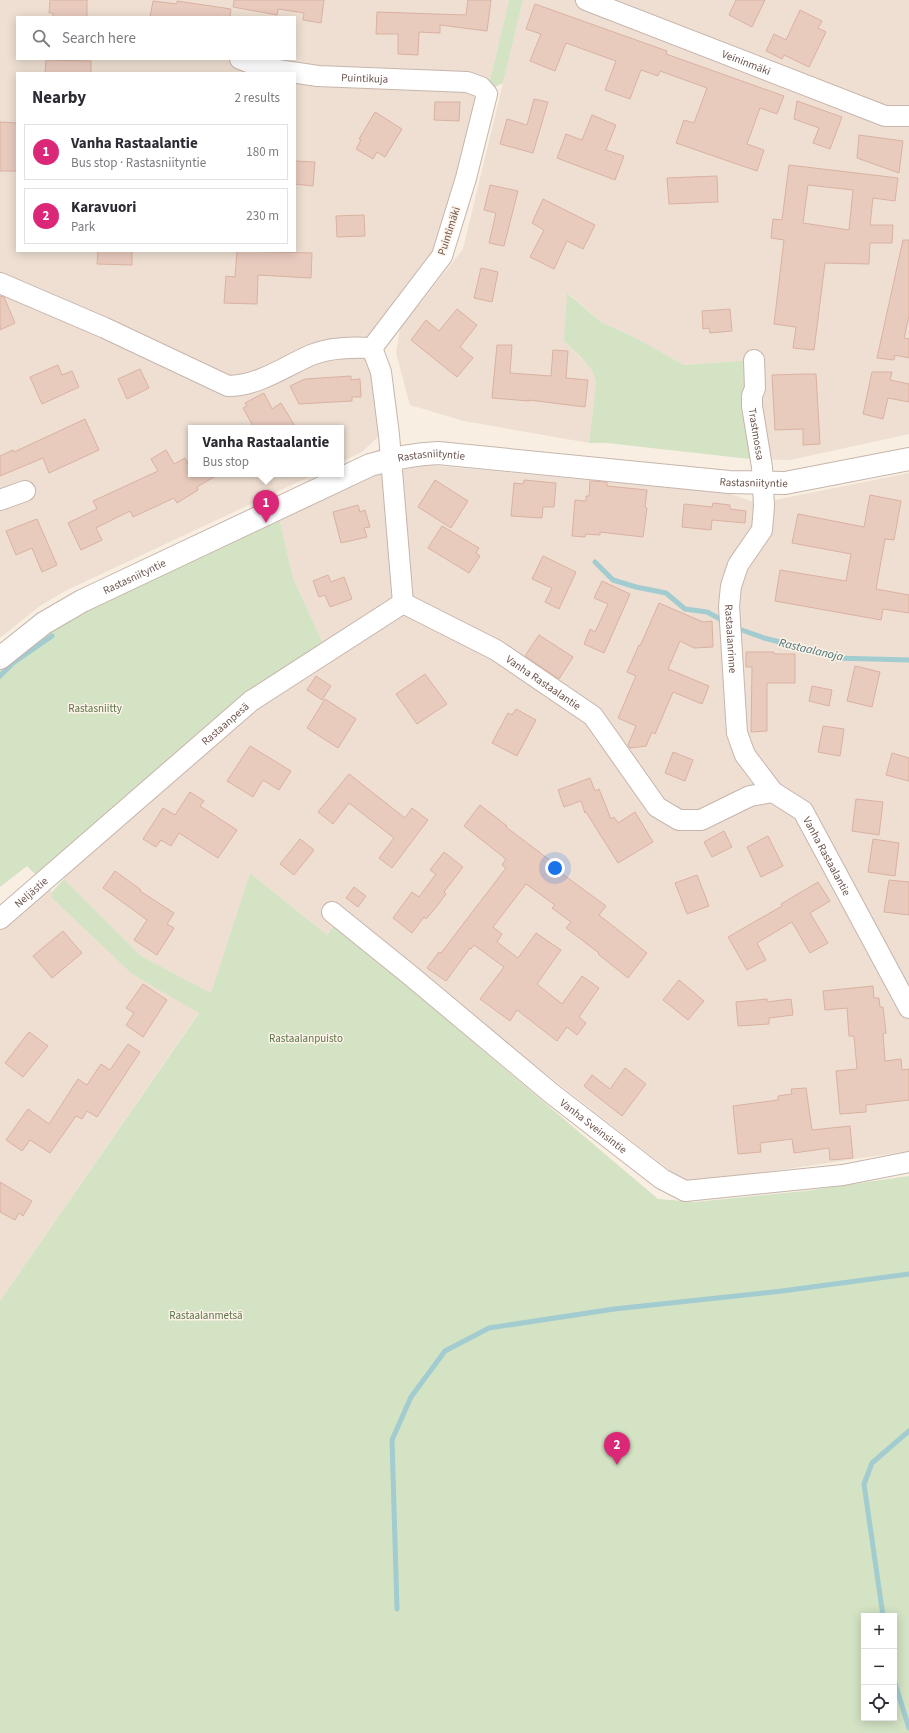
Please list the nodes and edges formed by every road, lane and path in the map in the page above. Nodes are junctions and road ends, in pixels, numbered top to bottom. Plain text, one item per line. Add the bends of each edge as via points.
1 (586, 0) edge
2 (243, 60) edge
3 (291, 72) edge
4 (296, 73) edge
5 (487, 94) joint
6 (909, 116) edge
7 (0, 283) edge
8 (372, 348) junction
9 (754, 360) dead end
10 (909, 458) edge
11 (391, 459) junction
12 (764, 484) junction
13 (25, 491) dead end
14 (0, 500) edge
15 (403, 602) junction
16 (0, 658) edge
17 (773, 792) junction
18 (62, 866) joint
19 (332, 912) dead end
20 (0, 919) edge
21 (909, 1008) edge
22 (909, 1162) edge

1 - 6 street, Veininmäki via 885,116
2 - 3 street, Puintikuja via 264,68
4 - 5 street, Puintikuja via 318,76 467,82 481,87
5 - 8 street, Puintimäki via 466,178 442,256
7 - 8 street via 105,328 228,386 242,386 312,355 346,347
8 - 11 street via 381,372
9 - 12 street, Trastmossa via 755,388 752,406
10 - 12 street, Rastasniityntie via 786,483
11 - 12 street, Rastasniityntie via 413,454 438,453
11 - 15 street
11 - 16 street, Rastasniityntie via 370,465 82,601 44,623
12 - 17 street, Rastaalanrinne via 762,530 738,565 731,586 729,606 737,733 745,755
13 - 14 street
15 - 17 street, Vanha Rastaalantie via 496,650 593,716 656,807 679,820 701,820 750,796
15 - 18 street, Rastaanpesä via 251,701
17 - 21 street, Vanha Rastaalantie via 802,811
18 - 20 street, Neljästie
19 - 22 street, Vanha Sveinsintie via 551,1093 662,1179 685,1192 843,1175

